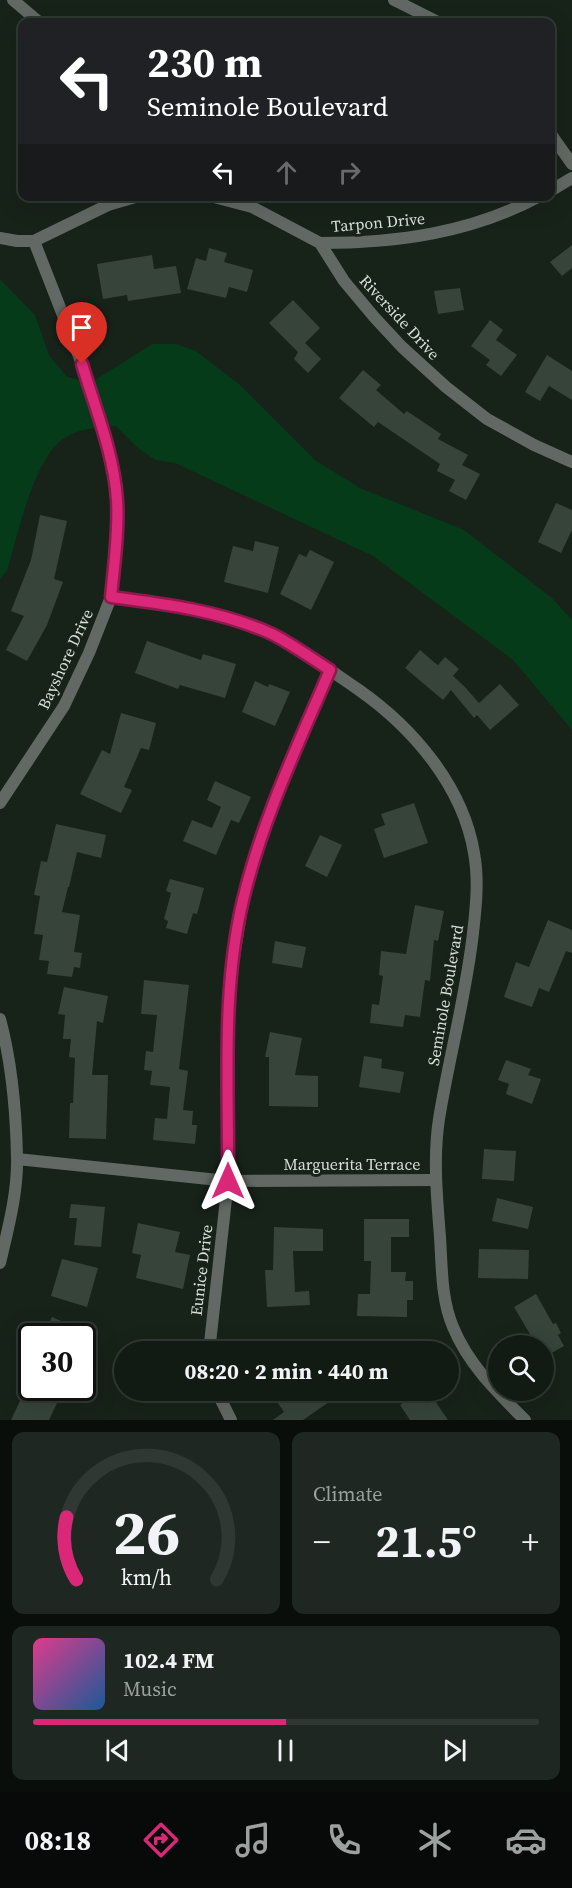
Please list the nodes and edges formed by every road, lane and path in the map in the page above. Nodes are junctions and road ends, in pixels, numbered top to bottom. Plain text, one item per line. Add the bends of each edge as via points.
1 (13, 0) edge
2 (394, 0) edge
3 (34, 18) edge
4 (430, 18) edge
5 (555, 140) edge
6 (572, 164) edge
7 (572, 178) edge
8 (555, 188) edge
9 (122, 201) edge
10 (229, 201) edge
11 (529, 201) edge
12 (0, 238) edge
13 (34, 241) junction
14 (320, 243) junction
15 (572, 462) edge
16 (111, 597) junction
17 (330, 670) junction
18 (0, 803) edge
19 (0, 1019) edge
20 (17, 1159) junction
21 (436, 1180) junction
22 (228, 1181) junction
23 (0, 1263) edge
24 (210, 1341) edge
25 (222, 1401) edge
26 (231, 1420) edge
27 (525, 1420) edge

1 - 3 street
2 - 4 street
5 - 6 street
7 - 8 street
9 - 13 street
10 - 14 street, Riverside Drive via 273,216
11 - 14 street, Tarpon Drive via 480,223 407,239
12 - 13 street
13 - 16 street, Bayshore Drive via 82,364 114,476 117,501
14 - 15 street, Riverside Drive via 344,281 375,318 446,387 487,419
16 - 17 street, Seminole Boulevard via 180,606 230,619 273,634
16 - 18 street, Bayshore Drive via 64,706
17 - 21 street, Seminole Boulevard via 393,717 432,761 458,805 475,854 477,887 471,953 439,1120
17 - 22 street, Eunice Drive via 273,805 243,901 228,1008
19 - 20 street via 7,1045
20 - 22 street, Marguerita Terrace
20 - 23 street via 10,1223
21 - 22 street, Marguerita Terrace
21 - 27 street, Seminole Boulevard via 442,1263 453,1327 470,1359
22 - 24 street, Eunice Drive
25 - 26 street

